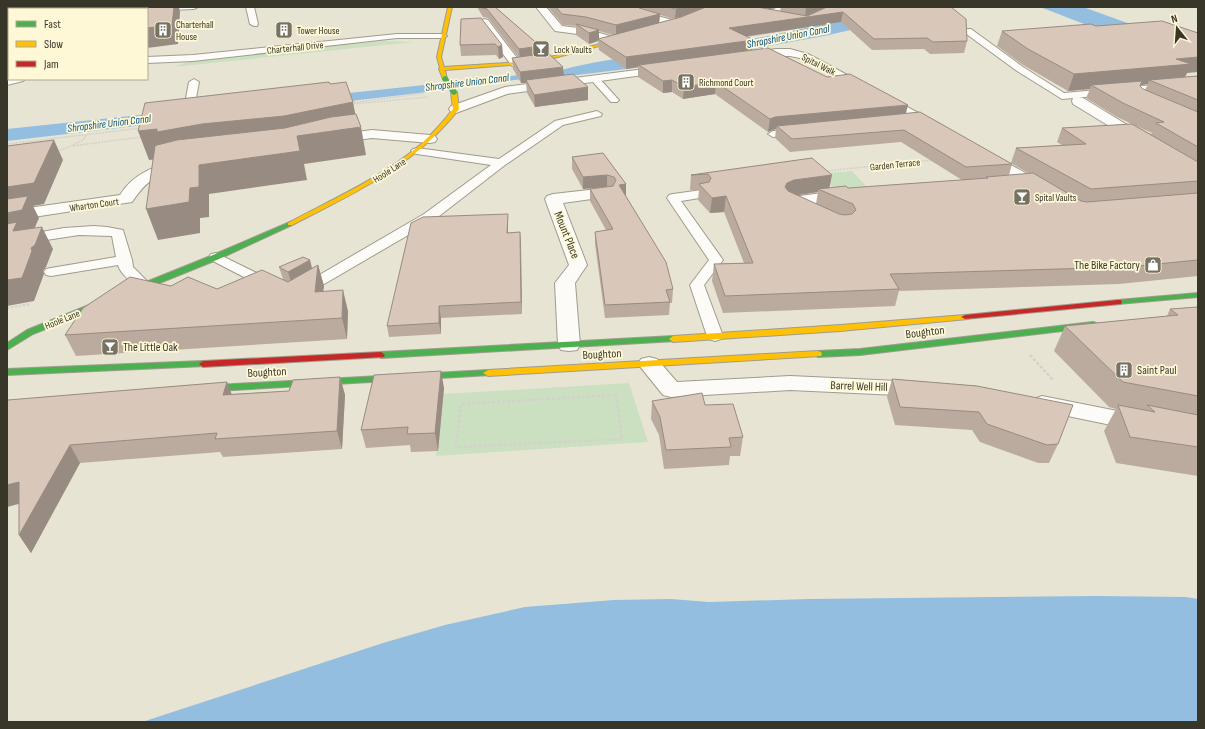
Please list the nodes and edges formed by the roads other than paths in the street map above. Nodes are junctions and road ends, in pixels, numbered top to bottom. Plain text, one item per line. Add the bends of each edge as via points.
1 (194, 7) edge
2 (250, 7) edge
3 (450, 7) edge
4 (541, 7) edge
5 (635, 7) edge
6 (784, 7) edge
7 (148, 9) edge
8 (762, 14) joint
9 (786, 19) edge
10 (483, 21) edge
11 (680, 23) joint
12 (254, 24) dead end
13 (661, 29) edge
14 (968, 31) edge
15 (638, 35) edge
16 (443, 36) junction
17 (616, 41) junction
18 (738, 58) edge
19 (148, 60) edge
20 (166, 60) junction
21 (516, 64) junction
22 (148, 65) edge
23 (677, 68) edge
24 (441, 69) junction
25 (596, 80) junction
26 (194, 82) dead end
27 (1198, 84) edge
28 (191, 98) edge
29 (614, 100) dead end
30 (1078, 101) dead end
31 (456, 109) junction
32 (597, 114) dead end
33 (922, 120) junction
34 (907, 122) edge
35 (812, 131) edge
36 (773, 134) edge
37 (949, 136) edge
38 (430, 139) junction
39 (320, 143) edge
40 (1151, 145) edge
41 (970, 147) edge
42 (417, 151) junction
43 (191, 162) edge
44 (501, 163) junction
45 (1030, 182) junction
46 (1006, 183) edge
47 (607, 193) edge
48 (864, 193) edge
49 (702, 194) edge
50 (1056, 196) edge
51 (7, 216) edge
52 (821, 216) edge
53 (7, 242) edge
54 (216, 257) junction
55 (125, 260) junction
56 (52, 272) dead end
57 (144, 285) junction
58 (279, 289) edge
59 (1198, 295) edge
60 (293, 296) edge
61 (1103, 324) edge
62 (715, 336) junction
63 (569, 345) junction
64 (7, 347) edge
65 (648, 364) junction
66 (7, 372) edge
67 (186, 390) edge
68 (938, 391) edge
69 (1023, 401) edge
70 (1198, 435) edge

1 - 7 lane
2 - 12 lane
3 - 16 main road
4 - 17 street via 559,29 586,32
5 - 11 street via 643,15
6 - 8 lane
8 - 9 street
10 - 21 street
11 - 13 main road
14 - 27 lane via 1062,96
15 - 17 main road
16 - 20 lane, Charterhall Drive via 397,36
16 - 24 main road via 439,57
17 - 21 main road via 551,59
18 - 33 street, Spital Walk via 789,51 804,56
19 - 20 lane, Charterhall Drive
20 - 22 lane
21 - 24 main road
23 - 25 street
24 - 31 main road, bridge via 454,93
25 - 29 lane
25 - 31 street via 505,91
26 - 28 lane
30 - 40 street
31 - 38 main road, Hoole Lane
32 - 44 lane via 559,124
33 - 34 lane
33 - 37 street, Spital Walk
35 - 36 lane
38 - 39 street via 360,135
38 - 42 main road, Hoole Lane
41 - 45 street
42 - 44 lane
42 - 54 main road, Hoole Lane via 399,165 339,199 279,230
43 - 51 street, Wharton Court via 162,169 140,180 126,199
44 - 60 lane via 429,216
45 - 46 street
45 - 50 street
47 - 63 street, Mount Place via 553,200 578,264 564,283
48 - 52 street via 792,202
49 - 62 lane via 673,198 716,260 696,285
53 - 55 lane via 92,229 108,229 118,233
54 - 57 main road, Hoole Lane
54 - 58 lane
55 - 56 lane
55 - 57 lane via 126,269
57 - 64 main road, Hoole Lane via 30,332
59 - 62 main road, Boughton via 841,328
61 - 65 main road, Boughton via 860,352
62 - 63 main road, Boughton
63 - 66 main road, Boughton
65 - 67 main road, Boughton
65 - 68 street, Barrel Well Hill via 671,390 790,383
69 - 70 street

